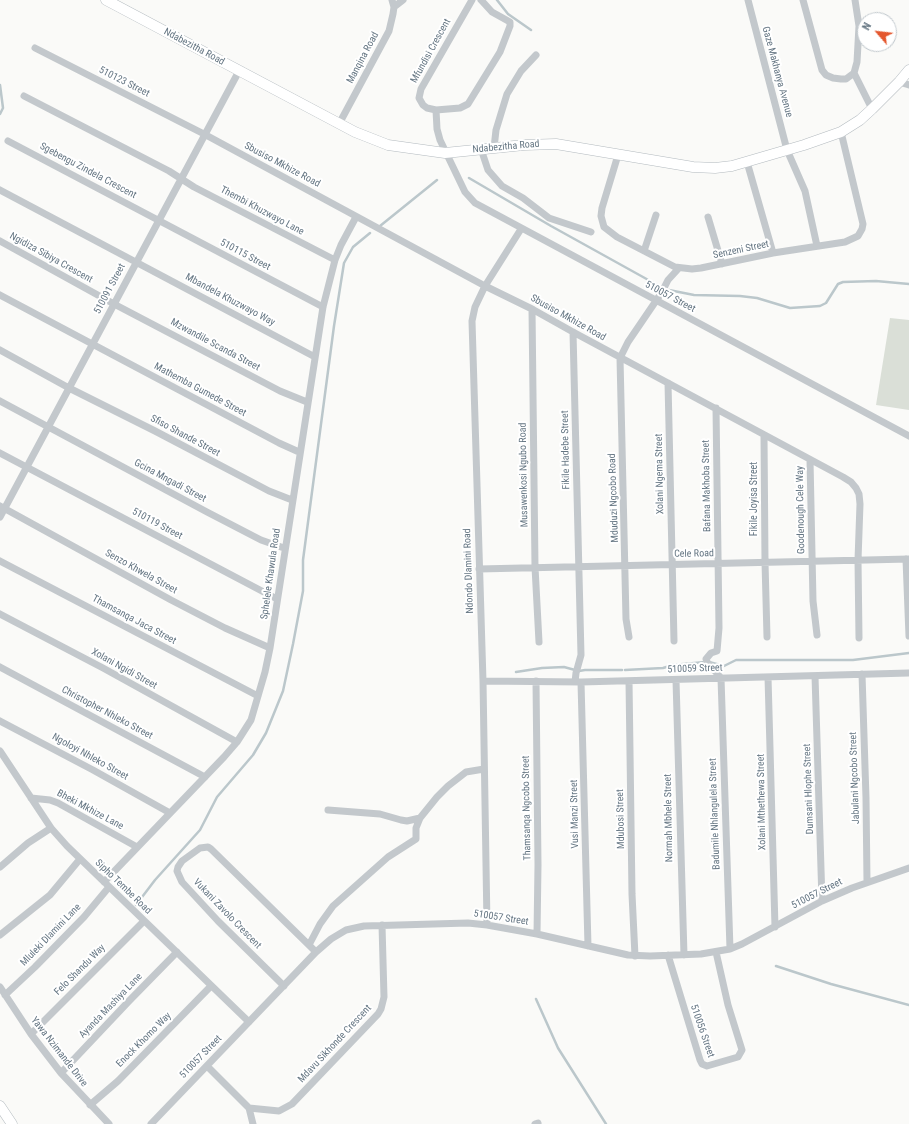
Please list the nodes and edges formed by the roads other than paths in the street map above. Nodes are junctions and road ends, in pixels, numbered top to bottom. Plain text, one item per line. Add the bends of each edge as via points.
1 (106, 0) edge
2 (403, 0) edge
3 (472, 0) edge
4 (481, 0) edge
5 (748, 0) edge
6 (803, 0) edge
7 (855, 0) edge
8 (393, 4) edge
9 (35, 48) dead end
10 (536, 55) dead end
11 (909, 70) edge
12 (239, 71) junction
13 (854, 73) junction
14 (904, 83) edge
15 (24, 96) dead end
16 (872, 109) junction
17 (436, 110) junction
18 (339, 124) junction
19 (841, 132) junction
20 (204, 134) junction
21 (8, 141) dead end
22 (494, 148) junction
23 (481, 149) junction
24 (787, 150) junction
25 (445, 153) junction
26 (618, 155) junction
27 (747, 162) junction
28 (180, 179) junction
29 (0, 190) edge
30 (656, 215) dead end
31 (356, 217) junction
32 (708, 217) dead end
33 (159, 220) junction
34 (521, 229) junction
35 (591, 232) dead end
36 (0, 241) edge
37 (817, 246) junction
38 (644, 251) junction
39 (773, 253) junction
40 (335, 260) junction
41 (136, 262) junction
42 (722, 264) junction
43 (679, 268) junction
44 (485, 286) junction
45 (0, 295) edge
46 (656, 301) junction
47 (114, 304) junction
48 (323, 307) junction
49 (532, 309) junction
50 (573, 332) junction
51 (92, 344) junction
52 (0, 350) edge
53 (315, 356) junction
54 (620, 358) junction
55 (668, 383) junction
56 (69, 388) junction
57 (0, 401) edge
58 (308, 402) junction
59 (716, 408) junction
60 (48, 426) junction
61 (764, 435) junction
62 (909, 436) edge
63 (299, 452) junction
64 (0, 453) edge
65 (810, 460) junction
66 (27, 467) junction
67 (292, 500) junction
68 (2, 507) edge
69 (0, 517) edge
70 (284, 548) junction
71 (908, 559) edge
72 (858, 560) junction
73 (0, 561) edge
74 (812, 561) junction
75 (765, 562) junction
76 (718, 563) junction
77 (672, 564) junction
78 (579, 566) junction
79 (626, 566) junction
80 (535, 567) junction
81 (479, 569) junction
82 (277, 599) junction
83 (0, 614) edge
84 (817, 635) dead end
85 (909, 636) edge
86 (629, 637) dead end
87 (767, 637) dead end
88 (859, 638) dead end
89 (674, 641) dead end
90 (539, 642) dead end
91 (270, 648) junction
92 (0, 666) edge
93 (909, 673) edge
94 (862, 674) junction
95 (815, 676) junction
96 (768, 677) junction
97 (721, 678) junction
98 (676, 680) junction
99 (482, 681) junction
100 (536, 681) junction
101 (629, 681) junction
102 (578, 682) junction
103 (258, 696) junction
104 (0, 722) edge
105 (238, 742) junction
106 (0, 752) edge
107 (484, 769) junction
108 (205, 777) junction
109 (31, 798) junction
110 (328, 810) dead end
111 (170, 813) junction
112 (420, 818) junction
113 (51, 828) junction
114 (138, 847) junction
115 (80, 859) junction
116 (0, 868) edge
117 (909, 868) edge
118 (867, 882) junction
119 (106, 885) junction
120 (822, 901) junction
121 (144, 921) junction
122 (487, 924) junction
123 (382, 925) junction
124 (775, 927) junction
125 (537, 934) junction
126 (0, 935) edge
127 (309, 945) junction
128 (588, 946) junction
129 (730, 949) junction
130 (177, 952) junction
131 (316, 952) junction
132 (716, 952) junction
133 (668, 955) junction
134 (684, 955) junction
135 (635, 956) junction
136 (211, 986) junction
137 (284, 986) junction
138 (0, 987) edge
139 (5, 995) junction
140 (249, 1022) junction
141 (31, 1034) junction
142 (207, 1066) junction
143 (61, 1074) junction
144 (90, 1105) junction
145 (0, 1106) edge
146 (249, 1108) junction
147 (12, 1124) edge
148 (109, 1124) edge
149 (151, 1124) edge
150 (253, 1124) edge

1 - 12 street, Ndabezitha Road
2 - 8 street
3 - 17 street, Mfundisi Crescent via 421,89 419,98 423,105
4 - 17 street via 492,12 510,22 502,48 468,104 460,108
5 - 24 street, Gaze Makhanya Avenue
6 - 13 street via 822,70 826,75 841,79 846,79
7 - 13 street via 859,36
8 - 18 street, Manqina Road via 392,21 388,31
9 - 20 street, 510123 Street
10 - 22 street via 521,71 508,94 496,130
11 - 14 street, Ndabezitha Road
12 - 18 street, Ndabezitha Road
12 - 20 street, 510091 Street
13 - 16 street
14 - 16 street, Ndabezitha Road
15 - 28 street
16 - 19 street, Ndabezitha Road
17 - 25 street, 510057 Street via 438,134
18 - 25 street, Ndabezitha Road via 388,145
19 - 24 street, Ndabezitha Road
19 - 37 street, Senzeni Street via 863,224 858,236 845,242
20 - 28 street, 510091 Street
20 - 31 street, Sbusiso Mkhize Road
21 - 33 street, Sgebengu Zindela Crescent
22 - 23 street, Ndabezitha Road
22 - 26 street, Ndabezitha Road via 556,144
23 - 25 street, Ndabezitha Road
23 - 35 street via 488,170 502,186 524,198 549,218
24 - 27 street, Ndabezitha Road
24 - 37 street, Gaze Makhanya Avenue via 805,191
25 - 34 street, 510057 Street via 470,198 482,208
26 - 27 street, Ndabezitha Road via 693,168 715,168
26 - 38 street, Senzeni Street via 602,208 602,222 609,232
27 - 39 street
28 - 33 street, 510091 Street
28 - 40 street, Thembi Khuzwayo Lane
29 - 41 street
30 - 38 street
31 - 40 street, Sphelele Khawula Road
31 - 44 street, Sbusiso Mkhize Road
32 - 42 street
33 - 41 street, 510091 Street
33 - 48 street, 510115 Street
34 - 44 street, Ndondo Dlamini Road
34 - 46 street, 510057 Street
36 - 47 street, Ngidiza Sibiya Crescent
37 - 39 street, Senzeni Street
38 - 43 street, Senzeni Street
39 - 42 street, Senzeni Street
40 - 48 street, Sphelele Khawula Road
41 - 47 street, 510091 Street
41 - 53 street, Mbandela Khuzwayo Way
42 - 43 street, Senzeni Street via 701,268
43 - 46 street via 668,280
44 - 49 street, Sbusiso Mkhize Road
44 - 81 street, Ndondo Dlamini Road via 475,307 472,322
45 - 51 street
46 - 54 street
46 - 62 street, 510057 Street
47 - 51 street, 510091 Street
47 - 58 street, Mzwandile Scanda Street via 280,391
48 - 53 street, Sphelele Khawula Road
49 - 50 street, Sbusiso Mkhize Road
49 - 80 street, Musawenkosi Ngubo Road
50 - 54 street, Sbusiso Mkhize Road
50 - 78 street, Fikile Hadebe Street
51 - 56 street, 510091 Street
51 - 63 street, Mathemba Gumede Street
52 - 56 street, Sfiso Shande Street
53 - 58 street, Sphelele Khawula Road
54 - 55 street, Sbusiso Mkhize Road
54 - 79 street, Mduduzi Ngcobo Road
55 - 59 street, Sbusiso Mkhize Road
55 - 77 street, Xolani Ngema Street
56 - 60 street, 510091 Street
56 - 67 street, Sfiso Shande Street via 269,491
57 - 60 street, Gcina Mngadi Street
58 - 63 street, Sphelele Khawula Road
59 - 61 street, Sbusiso Mkhize Road
59 - 76 street, Bafana Makhoba Street
60 - 66 street, 510091 Street
60 - 70 street, Gcina Mngadi Street via 261,540
61 - 65 street, Sbusiso Mkhize Road
61 - 75 street, Fikile Joyisa Street
63 - 67 street, Sphelele Khawula Road
64 - 66 street, 510119 Street
65 - 72 street, Sbusiso Mkhize Road via 851,482 859,494
65 - 74 street, Goodenough Cele Way
66 - 68 street, 510091 Street
66 - 82 street, 510119 Street
67 - 70 street, Sphelele Khawula Road
68 - 69 street, 510091 Street
68 - 91 street, Senzo Khwela Street via 171,600
70 - 82 street, Sphelele Khawula Road
71 - 72 street, Cele Road
71 - 85 street
72 - 74 street, Cele Road
72 - 88 street, Sbusiso Mkhize Road
73 - 103 street, Thamsanqa Jaca Street
74 - 75 street, Cele Road
74 - 84 street, Goodenough Cele Way
75 - 76 street, Cele Road
75 - 87 street, Fikile Joyisa Street
76 - 77 street, Cele Road
76 - 97 street, Bafana Makhoba Street via 717,651 706,658 706,662
77 - 79 street, Cele Road
77 - 89 street
78 - 79 street, Cele Road
78 - 80 street, Cele Road
78 - 102 street via 581,655 576,673
79 - 86 street, Mduduzi Ngcobo Road via 626,619
80 - 81 street, Cele Road
80 - 90 street, Musawenkosi Ngubo Road
81 - 99 street, Ndondo Dlamini Road
82 - 91 street, Sphelele Khawula Road
83 - 105 street, Xolani Ngidi Street
91 - 103 street, Sphelele Khawula Road
92 - 108 street, Christopher Nhleko Street
93 - 94 street, 510059 Street
94 - 95 street, 510059 Street
94 - 118 street, Jabulani Ngcobo Street
95 - 96 street, 510059 Street
95 - 120 street, Dumsani Hlophe Street
96 - 97 street, 510059 Street
96 - 124 street, Xolani Mthethewa Street
97 - 98 street, 510059 Street
97 - 129 street, Badumile Nhlangulela Street
98 - 101 street, 510059 Street
98 - 134 street, Normah Mbhele Street
99 - 100 street, 510059 Street
99 - 107 street, Ndondo Dlamini Road
100 - 102 street, 510059 Street
100 - 125 street, Thamsanqa Ngcobo Street
101 - 102 street, 510059 Street
101 - 135 street, Mdubosi Street
102 - 128 street, Vusi Manzi Street
103 - 105 street, Sphelele Khawula Road via 251,720
104 - 111 street, Ngoloyi Nhleko Street via 87,766
105 - 108 street, Sphelele Khawula Road
106 - 109 street, Sipho Tembe Road
107 - 112 street via 466,772 437,797
107 - 122 street, Ndondo Dlamini Road
108 - 111 street, Sphelele Khawula Road
109 - 113 street, Sipho Tembe Road
109 - 114 street, Bheki Mkhize Lane via 58,803
110 - 112 street via 380,814 407,821
111 - 114 street, Sphelele Khawula Road
112 - 127 street via 416,828 416,839 388,857 333,906
113 - 115 street, Sipho Tembe Road
113 - 116 street via 28,843
114 - 119 street, Sphelele Khawula Road
115 - 119 street, Sipho Tembe Road
115 - 126 street via 50,894
117 - 118 street, 510057 Street
118 - 120 street, 510057 Street
119 - 121 street, Sipho Tembe Road
119 - 139 street, Mluleki Dlamini Lane via 70,931
120 - 124 street, 510057 Street
121 - 130 street, Sipho Tembe Road
121 - 141 street, Felo Shandu Way
122 - 123 street, 510057 Street
122 - 125 street, 510057 Street
123 - 131 street, 510057 Street via 346,930 331,938
123 - 146 street, Mdavu Sikhonde Crescent via 384,997 378,1014 292,1104 279,1111
124 - 129 street, 510057 Street
125 - 128 street, 510057 Street
127 - 131 street, Vukani Zavolo Crescent
127 - 137 street, Vukani Zavolo Crescent via 208,847 200,848 185,858 178,867 178,877 182,882
128 - 135 street, 510057 Street
129 - 132 street, 510057 Street
130 - 136 street, Sipho Tembe Road
130 - 143 street, Ayanda Mashiya Lane
131 - 137 street, 510057 Street
132 - 133 street, 510056 Street via 742,1050 738,1057 707,1066 700,1060
132 - 134 street, 510057 Street
133 - 134 street, 510057 Street
133 - 135 street, 510057 Street
136 - 140 street, Sipho Tembe Road
136 - 144 street, Enock Khomo Way via 118,1081
137 - 140 street, 510057 Street
138 - 139 street, Yawa Nzimande Drive
139 - 141 street, Yawa Nzimande Drive
140 - 142 street, 510057 Street
141 - 143 street, Yawa Nzimande Drive
142 - 146 street
142 - 149 street, 510057 Street
143 - 144 street, Yawa Nzimande Drive
144 - 148 street, Yawa Nzimande Drive
145 - 147 street
146 - 150 street

